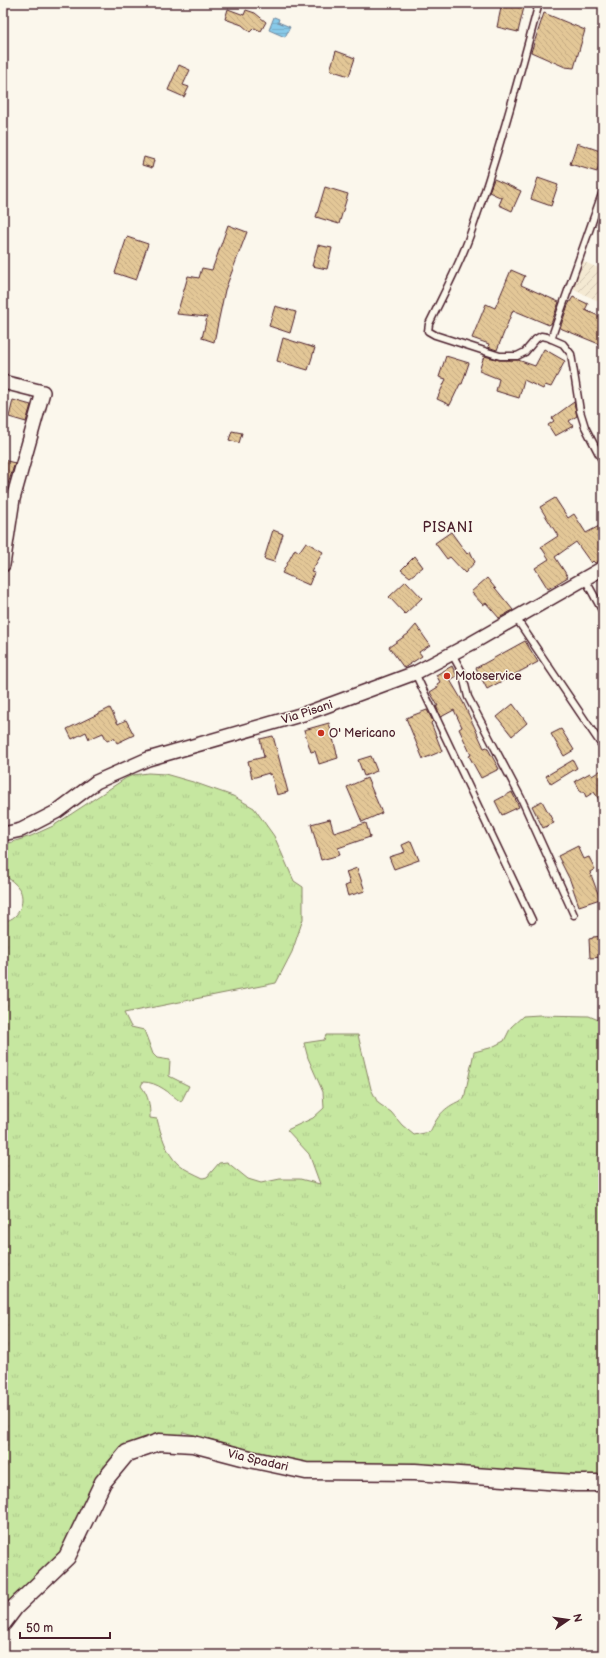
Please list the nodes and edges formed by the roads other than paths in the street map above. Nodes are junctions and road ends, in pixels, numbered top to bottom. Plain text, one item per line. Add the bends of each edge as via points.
1 (538, 3) edge
2 (603, 191) edge
3 (551, 339) junction
4 (3, 382) edge
5 (603, 462) edge
6 (3, 565) edge
7 (603, 568) edge
8 (585, 579) junction
9 (603, 612) edge
10 (516, 618) junction
11 (452, 654) junction
12 (415, 673) junction
13 (603, 747) edge
14 (3, 834) edge
15 (574, 915) dead end
16 (532, 920) dead end
17 (603, 1483) edge
18 (3, 1623) edge

1 - 3 lane via 514,94 469,236 428,331 500,356 518,356 541,336
2 - 3 lane
3 - 5 lane via 563,344 571,354 580,411 585,427
4 - 6 street via 43,392 13,499
7 - 8 street, Via Pisani
8 - 9 lane
8 - 10 street, Via Pisani
10 - 11 street, Via Pisani
10 - 13 lane
11 - 12 street, Via Pisani
11 - 15 lane via 462,672 468,698 521,798
12 - 14 street, Via Pisani via 307,713 148,758 96,782 56,812 21,830
12 - 16 lane
17 - 18 street, Via Spadari via 415,1472 306,1471 193,1444 159,1442 127,1454 103,1482 67,1557 15,1607

